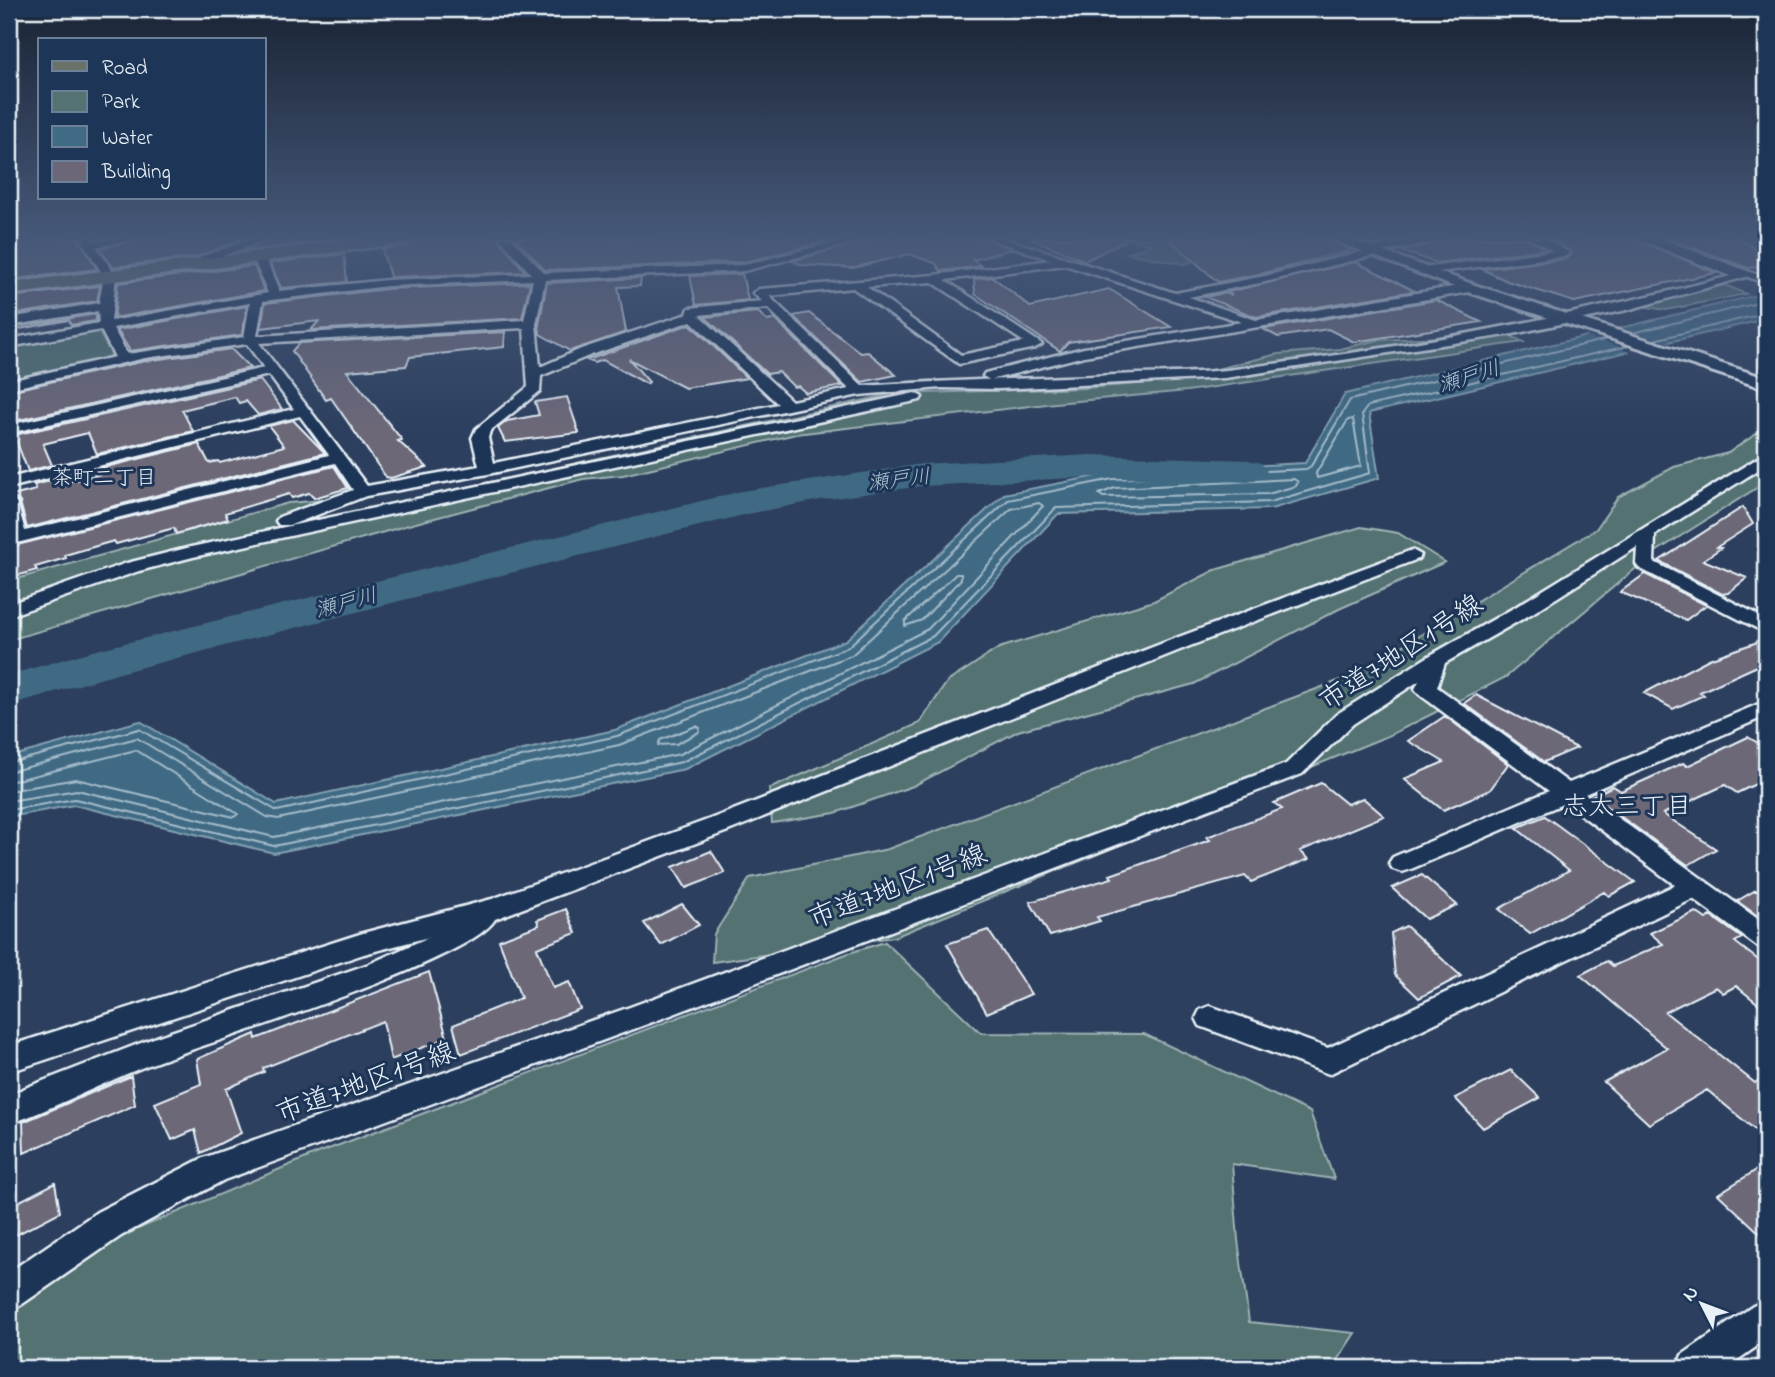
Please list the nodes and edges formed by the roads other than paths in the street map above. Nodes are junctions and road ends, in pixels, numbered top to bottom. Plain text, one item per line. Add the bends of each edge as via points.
1 (105, 302) edge
2 (233, 302) edge
3 (256, 302) edge
4 (535, 302) edge
5 (880, 302) edge
6 (971, 302) edge
7 (1194, 302) edge
8 (1382, 302) edge
9 (1513, 302) edge
10 (1641, 302) edge
11 (773, 304) joint
12 (104, 306) junction
13 (693, 316) junction
14 (1571, 321) junction
15 (9, 322) edge
16 (1255, 323) junction
17 (530, 324) junction
18 (104, 325) junction
19 (250, 340) junction
20 (9, 343) edge
21 (124, 361) junction
22 (271, 370) junction
23 (535, 374) junction
24 (1766, 384) edge
25 (9, 385) edge
26 (968, 386) junction
27 (859, 391) junction
28 (788, 405) junction
29 (303, 411) junction
30 (9, 429) edge
31 (338, 457) junction
32 (1766, 458) edge
33 (488, 469) junction
34 (9, 482) edge
35 (362, 492) junction
36 (9, 503) edge
37 (1646, 534) junction
38 (13, 538) edge
39 (256, 538) junction
40 (1412, 555) dead end
41 (9, 610) edge
42 (1766, 627) edge
43 (1436, 660) junction
44 (1766, 708) edge
45 (1569, 794) junction
46 (1402, 863) dead end
47 (1694, 887) junction
48 (497, 908) junction
49 (1766, 939) edge
50 (1210, 1018) dead end
51 (9, 1059) edge
52 (9, 1110) edge
53 (9, 1293) edge
54 (1766, 1319) edge
55 (1695, 1368) edge

1 - 12 street
2 - 18 street
3 - 19 street
4 - 17 street
5 - 6 street via 959,360 1035,344
7 - 16 street
8 - 16 street
9 - 14 street
10 - 14 street
11 - 13 street via 693,311
11 - 27 street
12 - 15 street
12 - 18 street
13 - 23 street
13 - 28 street
14 - 24 street
14 - 26 street via 1225,374
16 - 26 street via 1084,352
17 - 19 street
17 - 23 street
18 - 20 street
18 - 21 street
19 - 21 street
19 - 22 street
21 - 25 street
22 - 29 street
22 - 30 street
23 - 33 street via 535,388 483,429 480,438
26 - 27 street
26 - 39 street
27 - 28 street
28 - 33 street
29 - 31 street
29 - 34 street
31 - 35 street
31 - 38 street
32 - 37 street, 市道7地区1号線
33 - 35 street
35 - 39 street via 286,520
36 - 38 street
37 - 42 street via 1645,564
37 - 43 street, 市道7地区1号線
39 - 41 street via 133,567
40 - 48 street
43 - 45 street via 1426,689
43 - 53 street, 市道7地区1号線 via 1345,719 1294,769 640,1015 214,1169 109,1224
44 - 45 street
45 - 46 street
45 - 47 street
47 - 49 street
47 - 50 street via 1329,1061
48 - 51 street via 363,944
48 - 52 street via 446,943 391,968 215,1028
54 - 55 street

